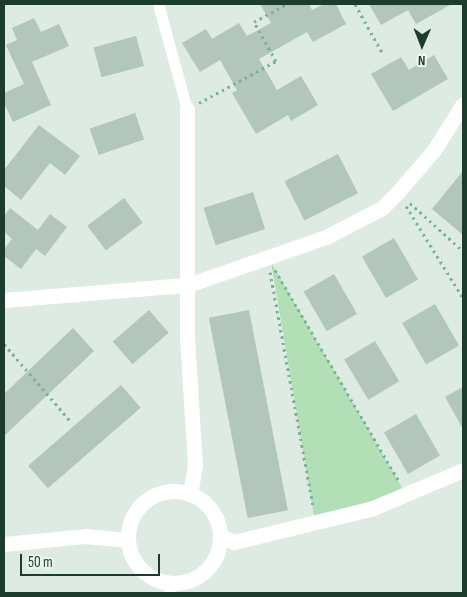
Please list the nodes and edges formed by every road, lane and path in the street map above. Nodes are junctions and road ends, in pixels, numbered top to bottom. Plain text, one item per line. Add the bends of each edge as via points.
1 (158, 4) edge
2 (287, 4) edge
3 (356, 4) edge
4 (383, 54) dead end
5 (463, 104) edge
6 (187, 109) junction
7 (398, 192) junction
8 (463, 251) edge
9 (268, 256) junction
10 (188, 285) junction
11 (463, 298) edge
12 (4, 300) edge
13 (4, 344) edge
14 (72, 424) dead end
15 (463, 470) edge
16 (406, 494) junction
17 (190, 495) junction
18 (315, 522) junction
19 (220, 535) junction
20 (128, 540) junction
21 (4, 544) edge
22 (169, 588) edge

1 - 6 lane
2 - 6 path via 254,22 276,61
3 - 4 path
5 - 7 street via 434,150
6 - 10 street
7 - 8 path
7 - 9 street via 382,208 326,237
7 - 11 path
9 - 10 street
9 - 16 path
9 - 18 path
10 - 12 street
10 - 17 street via 187,338 195,464
13 - 14 path
15 - 16 street
16 - 18 street via 373,508
17 - 19 street via 208,506 217,520
17 - 20 street via 170,492 156,495 144,503 132,520
18 - 19 street via 234,542
19 - 22 street via 218,551 211,565 199,576
20 - 21 street via 85,536
20 - 22 street via 140,569

